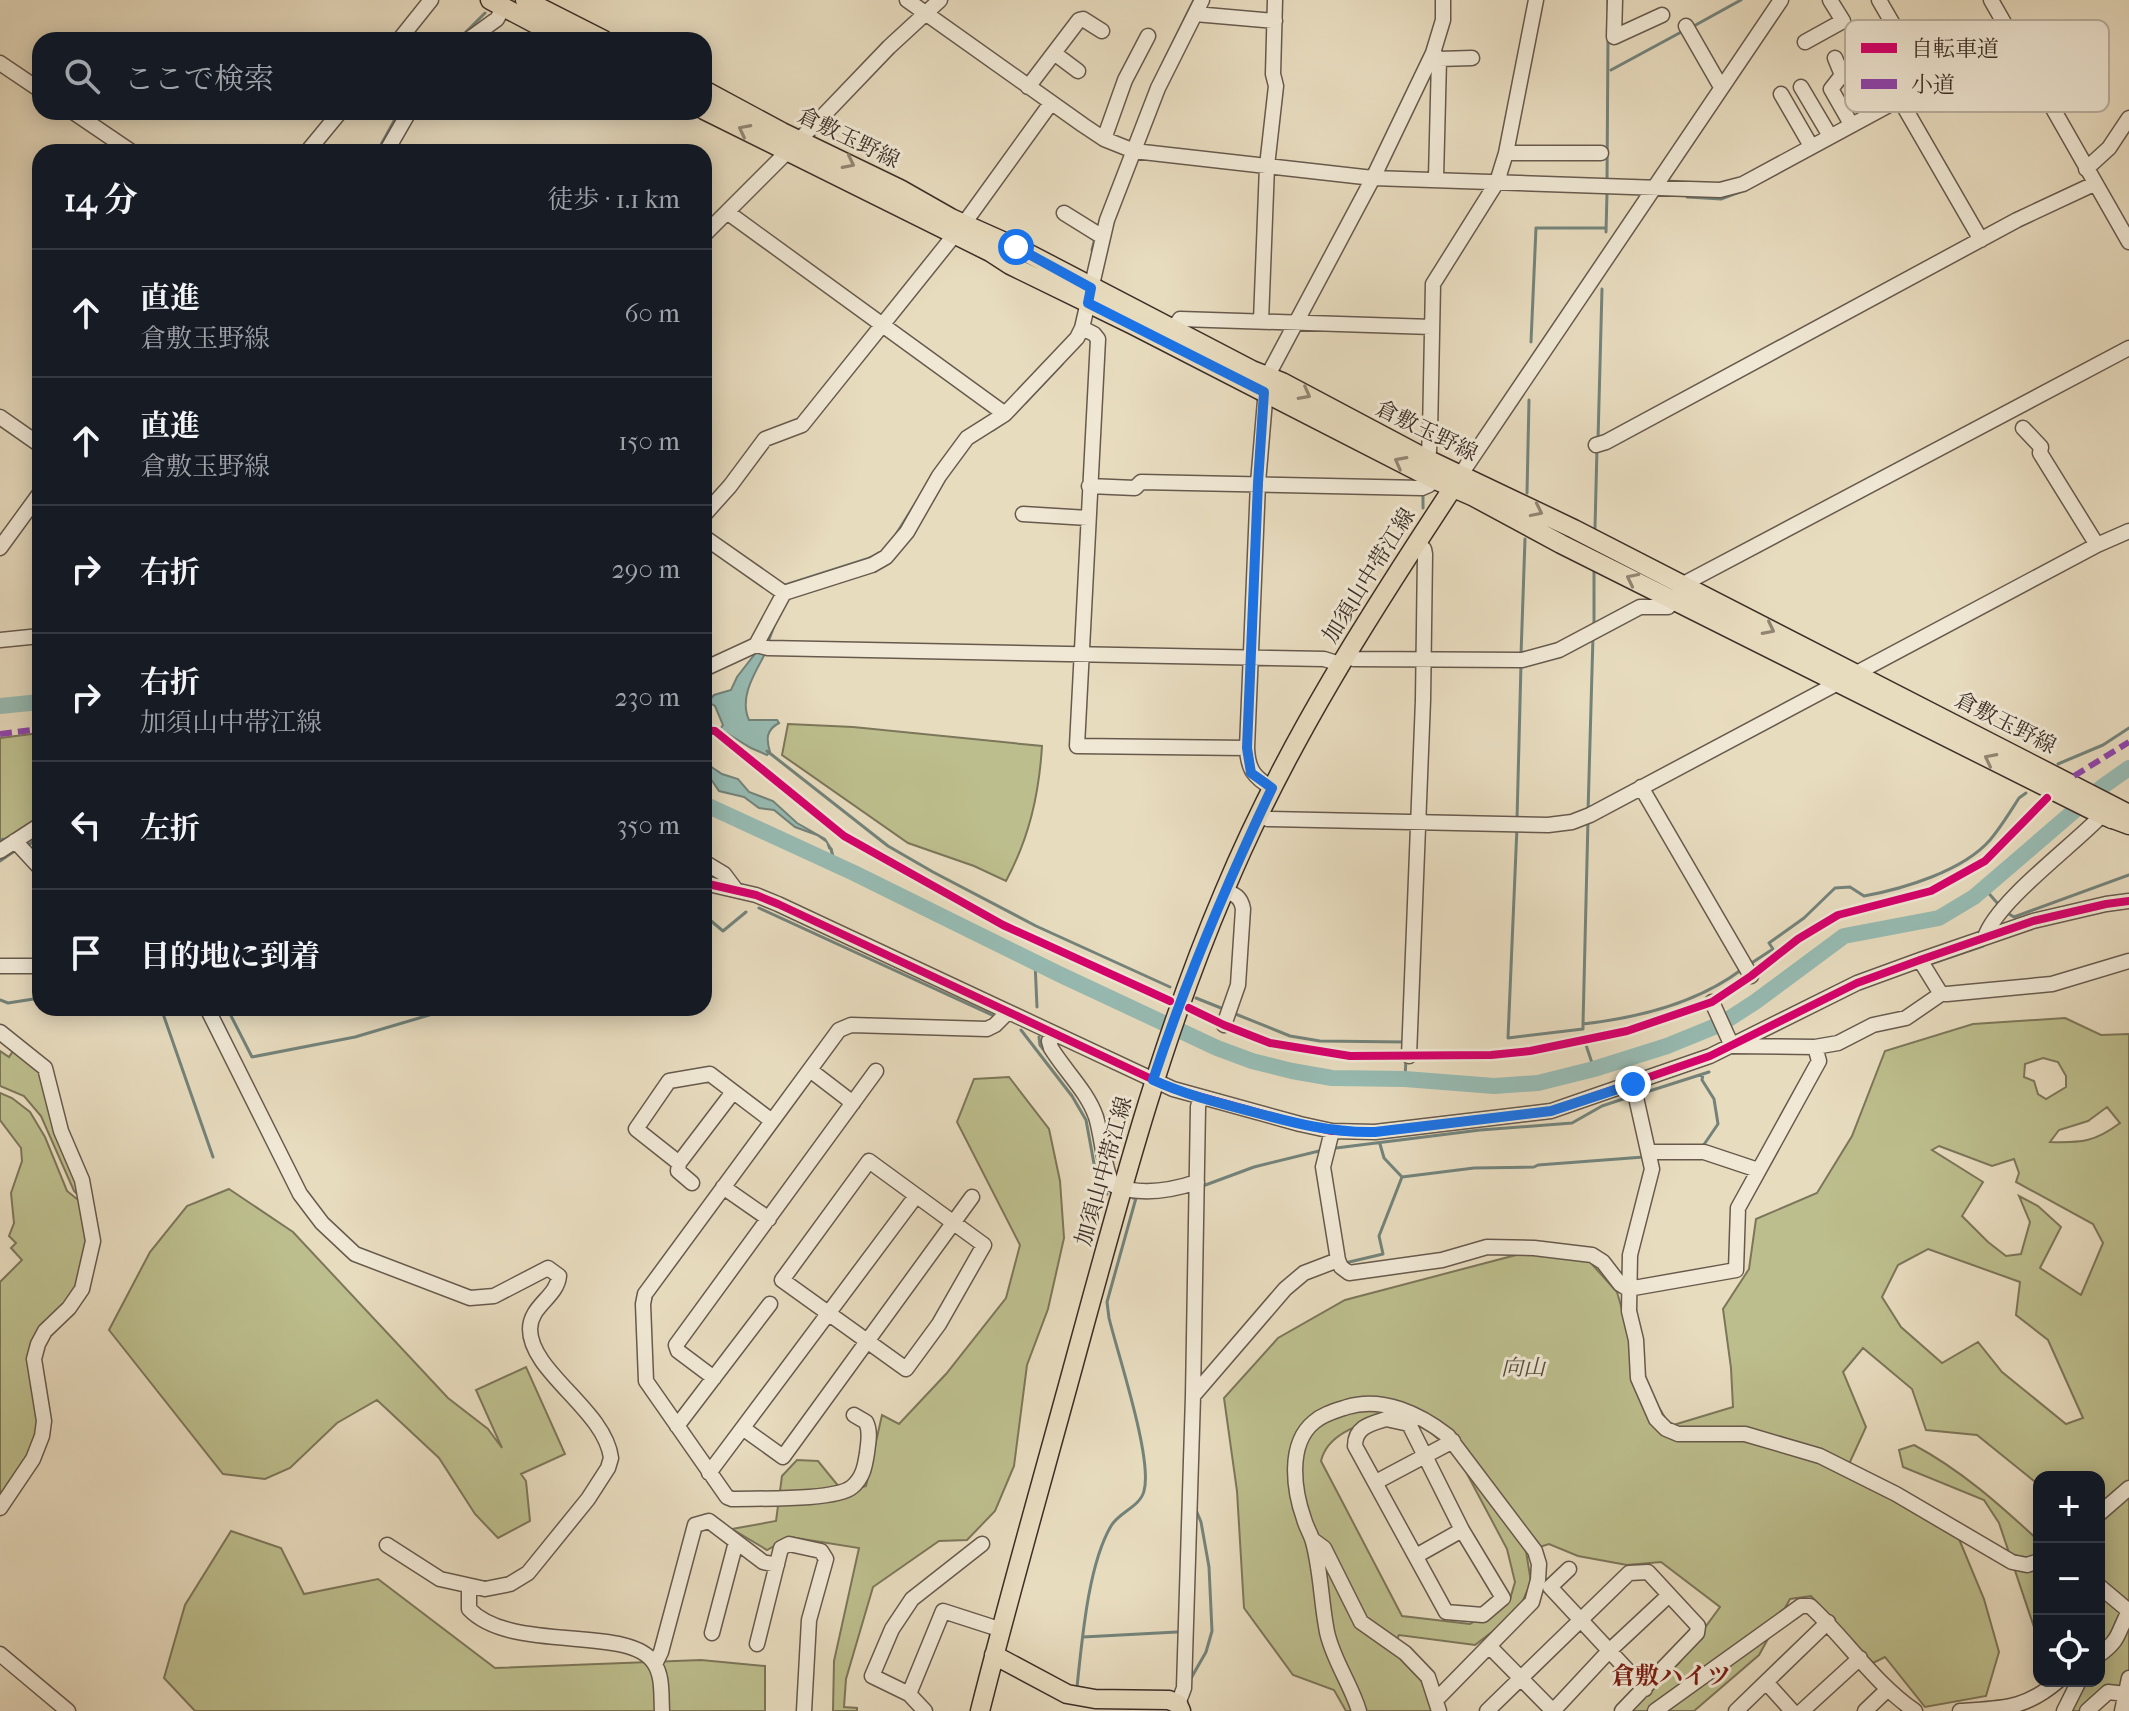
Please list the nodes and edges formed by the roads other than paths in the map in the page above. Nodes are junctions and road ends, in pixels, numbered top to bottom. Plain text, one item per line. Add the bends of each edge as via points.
1 (431, 0) edge
2 (525, 0) edge
3 (907, 0) edge
4 (940, 0) edge
5 (1275, 0) edge
6 (1443, 0) edge
7 (1536, 0) edge
8 (1615, 0) edge
9 (1781, 0) edge
10 (1830, 0) edge
11 (1879, 0) edge
12 (496, 4) edge
13 (1200, 10) edge
14 (925, 13) junction
15 (1662, 15) dead end
16 (1891, 20) edge
17 (1275, 21) junction
18 (1686, 26) dead end
19 (1102, 31) dead end
20 (405, 32) edge
21 (479, 32) edge
22 (550, 32) edge
23 (588, 32) edge
24 (1148, 36) dead end
25 (1805, 42) dead end
26 (1054, 53) junction
27 (1436, 56) junction
28 (1472, 58) dead end
29 (1835, 58) dead end
30 (0, 63) edge
31 (1078, 71) dead end
32 (32, 85) edge
33 (1028, 87) junction
34 (1721, 87) junction
35 (1801, 87) dead end
36 (1781, 94) dead end
37 (712, 95) edge
38 (1051, 103) junction
39 (1876, 112) edge
40 (1905, 112) edge
41 (2053, 112) edge
42 (712, 113) edge
43 (2129, 118) edge
44 (85, 120) edge
45 (333, 120) edge
46 (404, 120) edge
47 (1851, 124) junction
48 (1830, 136) junction
49 (1104, 139) junction
50 (120, 144) edge
51 (314, 144) edge
52 (391, 144) edge
53 (794, 146) junction
54 (1811, 146) junction
55 (1139, 151) junction
56 (1506, 153) junction
57 (1601, 153) dead end
58 (1267, 166) junction
59 (2086, 169) junction
60 (1373, 178) junction
61 (1436, 178) junction
62 (1497, 182) junction
63 (2094, 184) junction
64 (1654, 187) junction
65 (1064, 213) dead end
66 (729, 214) junction
67 (712, 228) edge
68 (958, 229) junction
69 (1098, 233) junction
70 (1981, 240) junction
71 (2129, 242) edge
72 (1089, 296) junction
73 (1261, 321) junction
74 (1295, 321) junction
75 (882, 324) junction
76 (1432, 327) junction
77 (1174, 328) junction
78 (1086, 330) junction
79 (2129, 348) edge
80 (1266, 384) junction
81 (1003, 411) junction
82 (0, 417) edge
83 (2023, 428) dead end
84 (32, 439) edge
85 (1598, 445) dead end
86 (1425, 458) junction
87 (1457, 481) junction
88 (1258, 483) junction
89 (1429, 485) dead end
90 (1089, 486) junction
91 (32, 504) edge
92 (712, 506) edge
93 (1023, 514) dead end
94 (1088, 518) junction
95 (2129, 531) edge
96 (712, 543) edge
97 (1416, 544) junction
98 (2097, 545) junction
99 (0, 548) edge
100 (780, 591) junction
101 (1678, 593) junction
102 (32, 637) edge
103 (0, 640) edge
104 (762, 646) junction
105 (1081, 654) junction
106 (1252, 657) junction
107 (1343, 660) junction
108 (1419, 660) junction
109 (712, 666) edge
110 (1857, 673) junction
111 (1839, 683) junction
112 (1247, 748) junction
113 (1641, 787) junction
114 (1272, 788) junction
115 (2066, 788) junction
116 (2118, 808) edge
117 (1259, 815) junction
118 (1415, 822) junction
119 (2129, 828) edge
120 (32, 832) edge
121 (18, 845) junction
122 (0, 851) edge
123 (32, 860) edge
124 (712, 867) edge
125 (712, 885) edge
126 (736, 890) junction
127 (1224, 891) junction
128 (2129, 901) edge
129 (1985, 937) junction
130 (1920, 960) junction
131 (2129, 961) edge
132 (0, 966) edge
133 (32, 966) edge
134 (1747, 971) dead end
135 (1941, 994) junction
136 (1712, 1003) dead end
137 (1008, 1012) junction
138 (211, 1016) edge
139 (1227, 1017) dead end
140 (0, 1032) edge
141 (1052, 1033) junction
142 (1730, 1043) junction
143 (1815, 1047) junction
144 (1409, 1056) dead end
145 (810, 1070) junction
146 (876, 1071) dead end
147 (1153, 1080) junction
148 (1635, 1091) junction
149 (733, 1092) junction
150 (1200, 1098) junction
151 (853, 1103) junction
152 (772, 1121) junction
153 (1332, 1131) junction
154 (1651, 1152) junction
155 (679, 1163) junction
156 (1758, 1170) junction
157 (692, 1183) dead end
158 (1197, 1186) junction
159 (723, 1187) junction
160 (1122, 1189) junction
161 (916, 1196) junction
162 (971, 1196) dead end
163 (769, 1219) junction
164 (953, 1224) junction
165 (1338, 1260) junction
166 (1628, 1289) junction
167 (770, 1304) dead end
168 (829, 1314) junction
169 (868, 1342) junction
170 (714, 1378) junction
171 (1193, 1396) junction
172 (854, 1415) dead end
173 (677, 1426) junction
174 (744, 1429) junction
175 (1453, 1441) junction
176 (1424, 1456) junction
177 (709, 1473) junction
178 (1376, 1482) junction
179 (2129, 1488) edge
180 (0, 1508) edge
181 (2105, 1509) edge
182 (1462, 1530) junction
183 (1313, 1540) junction
184 (736, 1542) junction
185 (982, 1544) dead end
186 (387, 1545) dead end
187 (1416, 1556) junction
188 (2033, 1563) edge
189 (777, 1565) junction
190 (1569, 1569) dead end
191 (469, 1587) junction
192 (1550, 1587) junction
193 (2105, 1591) edge
194 (1668, 1596) junction
195 (1532, 1602) junction
196 (2129, 1611) edge
197 (1579, 1620) junction
198 (1828, 1622) junction
199 (1002, 1630) junction
200 (712, 1633) dead end
201 (757, 1644) dead end
202 (1489, 1646) junction
203 (2105, 1651) edge
204 (1608, 1652) junction
205 (0, 1654) edge
206 (994, 1655) junction
207 (1860, 1658) junction
208 (655, 1664) junction
209 (1521, 1678) junction
210 (2129, 1678) edge
211 (1766, 1682) junction
212 (2050, 1687) edge
213 (2076, 1687) edge
214 (1645, 1689) junction
215 (1888, 1689) junction
216 (909, 1694) junction
217 (2126, 1694) junction
218 (1438, 1705) edge
219 (1180, 1708) edge
220 (2002, 1710) edge
221 (68, 1711) edge
222 (662, 1711) edge
223 (804, 1711) edge
224 (925, 1711) edge
225 (980, 1711) edge
226 (1359, 1711) edge
227 (1487, 1711) edge
228 (1553, 1711) edge
229 (1622, 1711) edge
230 (1655, 1711) edge
231 (1736, 1711) edge
232 (1792, 1711) edge
233 (1802, 1711) edge
234 (1865, 1711) edge
235 (1915, 1711) edge
236 (1960, 1711) edge
237 (2064, 1711) edge
238 (2087, 1711) edge
239 (2122, 1711) edge

1 - 20 street
2 - 23 main road
3 - 14 street
4 - 14 street
5 - 17 street
6 - 27 street
7 - 56 street
8 - 15 street via 1614,37
9 - 34 street
10 - 25 street via 1843,21
11 - 16 street
12 - 21 street via 497,19
12 - 22 main road
13 - 17 street
13 - 55 street via 1158,88
14 - 33 street
14 - 53 street
17 - 58 street via 1276,86
18 - 34 street
19 - 26 street via 1079,20
24 - 49 street
26 - 31 street
26 - 33 street
27 - 28 street
27 - 60 street
27 - 61 street
29 - 47 street via 1842,75 1831,89
30 - 32 street
33 - 38 street
34 - 64 street
35 - 48 street
36 - 54 street
37 - 53 main road, 倉敷玉野線
38 - 49 street
38 - 68 street
39 - 47 street
40 - 70 street
41 - 59 street
53 -> 42 main road, 倉敷玉野線
43 - 59 street via 2109,148
44 - 50 street
45 - 51 street
46 - 52 street
47 - 48 street
48 - 54 street
49 - 55 street
53 - 66 street
53 - 68 main road, 倉敷玉野線
54 - 64 street via 1730,189
55 - 58 street
55 - 69 street
56 - 57 street
56 - 62 street
58 - 60 street
58 - 73 street
59 - 63 street
60 - 61 street
60 - 74 street
61 - 62 street
62 - 64 street
62 - 76 street via 1438,276
63 - 70 street
63 - 71 street
64 - 87 street
65 - 69 street
66 - 67 street
66 - 75 street
68 - 72 main road, 倉敷玉野線 via 1016,247
68 - 75 street
69 - 72 street
70 - 85 street
72 - 77 main road, 倉敷玉野線
72 - 78 street
72 - 80 main road, 倉敷玉野線
73 - 74 street
73 - 77 street via 1180,319
74 - 76 street
74 - 80 street
75 - 81 street
75 - 92 street via 802,425 765,439
76 - 86 street
77 - 80 main road, 倉敷玉野線
78 - 81 street
78 - 90 street via 1098,339
79 - 101 street via 1936,448
80 -> 86 main road, 倉敷玉野線
87 -> 80 main road, 倉敷玉野線
80 - 88 street
81 - 100 street via 967,438 886,557
82 - 84 street
83 - 98 street via 2041,447
86 - 87 main road, 倉敷玉野線
87 - 97 main road, 加須山中帯江線
87 - 101 main road, 倉敷玉野線
88 - 89 street
88 - 90 street
88 - 106 street
90 - 94 street
91 - 99 street
93 - 94 street
94 - 105 street
95 - 98 street
96 - 100 street
97 - 107 main road, 加須山中帯江線
97 - 108 street via 1425,554
98 - 110 street
100 - 104 street
101 - 108 street via 1663,609 1640,607 1559,650 1522,660
101 -> 110 main road, 倉敷玉野線
101 - 111 main road, 倉敷玉野線
102 - 103 street
104 - 105 street
104 - 109 street
105 - 106 street
105 - 112 street via 1077,746
106 - 107 street
106 - 112 street
107 - 108 street
107 - 114 main road, 加須山中帯江線
108 - 118 street
110 - 111 street
110 - 115 main road, 倉敷玉野線
111 - 113 street
115 -> 111 main road, 倉敷玉野線
112 - 114 street via 1251,773
113 - 118 street via 1588,816 1560,824
113 - 134 street
114 - 117 main road, 加須山中帯江線
115 - 116 main road, 倉敷玉野線
116 - 119 main road, 倉敷玉野線
116 - 129 street via 2007,906
117 - 118 street
117 - 127 main road, 加須山中帯江線
118 - 144 street
120 - 121 street
121 - 122 street
121 - 123 street
124 - 126 street
125 - 126 street
126 - 137 street via 778,904
127 - 139 street via 1241,900 1243,909 1240,970
127 - 147 main road, 加須山中帯江線
128 - 129 street
129 - 130 street
130 - 135 street
130 - 142 street via 1857,983
131 - 135 street via 2052,984
132 - 133 street
135 - 143 street via 1906,1018
136 - 142 street
137 - 141 street
137 - 145 street via 987,1029 845,1026
138 - 191 street via 300,1194 355,1254 470,1298 494,1296 548,1268 559,1276 558,1286 533,1316 534,1348 606,1437 611,1458 588,1499 528,1573 493,1589
140 - 180 street via 45,1068 61,1131 82,1180 93,1241 82,1289 38,1344 34,1359 42,1436
141 - 147 street
141 - 160 street via 1051,1048 1091,1105 1109,1179
142 - 143 street
142 - 148 street
143 - 156 street via 1819,1061
145 - 151 street
145 - 152 street
146 - 151 street
147 - 150 street
147 - 160 main road, 加須山中帯江線
148 - 153 street via 1551,1111 1375,1132
148 - 154 street
149 - 152 street
149 - 155 street
149 - 155 street via 710,1074 669,1081 636,1129
150 - 153 street
150 - 158 street
151 - 163 street
152 - 159 street
153 - 165 street via 1323,1167
154 - 156 street via 1704,1152
154 - 166 street
155 - 157 street via 678,1171
156 - 166 street via 1738,1208 1736,1270
158 - 160 street
158 - 171 street
159 - 163 street
159 - 173 street via 643,1304 646,1381
160 - 199 main road, 加須山中帯江線
161 - 164 street
161 - 168 street
161 - 168 street via 869,1161 782,1280
162 - 164 street
163 - 170 street via 676,1345
164 - 169 street
164 - 169 street via 984,1245 939,1324 906,1369
165 - 166 street via 1349,1273 1442,1260 1487,1247 1534,1248 1592,1255
165 - 171 street via 1304,1273 1285,1289
166 - 188 street via 1638,1378 1666,1429 1678,1434 1745,1434 1820,1456 2012,1562
167 - 170 street
168 - 169 street
168 - 174 street
169 - 174 street via 783,1457
170 - 173 street
171 - 219 street
172 - 177 street via 866,1422 869,1432 865,1467 848,1490 732,1499
173 - 177 street
174 - 177 street
175 - 176 street
175 - 183 street via 1434,1425 1382,1404 1355,1404 1322,1416 1303,1434 1295,1468 1303,1518
175 - 195 street via 1535,1551 1539,1564
176 - 178 street
176 - 178 street via 1409,1424 1386,1419 1366,1425 1355,1446
176 - 182 street
178 - 187 street
179 - 181 street
182 - 187 street
182 - 187 street via 1503,1598 1483,1615 1446,1612
183 - 218 street via 1324,1548 1361,1622 1428,1677
183 - 226 street via 1328,1634
184 - 189 street via 763,1562
184 - 200 street
184 - 208 street via 709,1521 695,1525
185 - 216 street via 912,1599 892,1629 872,1676
186 - 191 street via 432,1576
189 - 201 street
189 - 223 street via 781,1548 789,1544 821,1551 826,1559 809,1620
190 - 192 street
191 - 208 street via 469,1609 495,1628 633,1647
192 - 195 street
192 - 197 street
193 - 196 street
194 - 197 street via 1648,1572 1629,1573
194 - 204 street
194 - 214 street via 1698,1626 1697,1633
195 - 202 street
196 - 203 street via 2114,1644
197 - 204 street
197 - 209 street
198 - 207 street
198 - 211 street
198 - 230 street via 1810,1606 1801,1606
199 - 206 main road, 加須山中帯江線
199 - 216 street via 943,1611
202 - 209 street
202 - 218 street
204 - 214 street
204 - 228 street
205 - 221 street
206 - 219 main road via 1067,1694 1169,1700
206 - 225 main road, 加須山中帯江線
207 - 215 street
207 - 233 street
208 - 222 street
209 - 227 street
209 - 228 street
210 - 217 street
211 - 231 street
211 - 232 street
212 - 220 street via 2029,1702
213 - 237 street
214 - 229 street
215 - 234 street
215 - 235 street
216 - 224 street
217 - 238 street via 2108,1692
217 - 239 street
220 - 236 street

